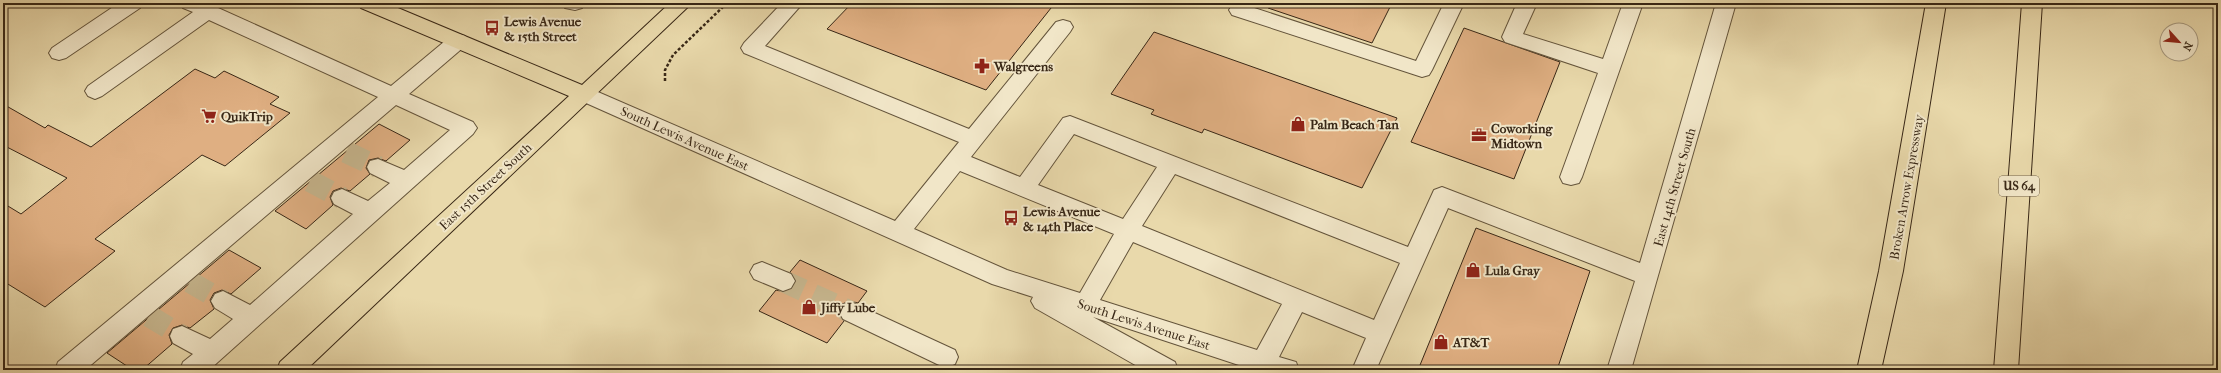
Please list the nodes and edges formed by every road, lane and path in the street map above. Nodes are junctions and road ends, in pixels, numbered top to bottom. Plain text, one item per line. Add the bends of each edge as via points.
1 (133, 3) edge
2 (368, 3) edge
3 (682, 3) edge
4 (727, 3) edge
5 (793, 3) edge
6 (1454, 3) edge
7 (1527, 3) edge
8 (1633, 3) edge
9 (1726, 3) edge
10 (1936, 3) edge
11 (2032, 3) edge
12 (199, 7) edge
13 (1239, 10) dead end
14 (1063, 27) dead end
15 (458, 41) junction
16 (59, 53) dead end
17 (1610, 69) junction
18 (665, 81) dead end
19 (95, 91) dead end
20 (584, 94) junction
21 (393, 95) junction
22 (973, 139) junction
23 (956, 160) junction
24 (1171, 163) junction
25 (378, 167) tunnel mouth
26 (1571, 177) dead end
27 (406, 181) junction
28 (1024, 188) junction
29 (342, 198) tunnel mouth
30 (370, 213) junction
31 (1128, 230) junction
32 (898, 233) junction
33 (1414, 259) junction
34 (762, 272) dead end
35 (1648, 276) junction
36 (1000, 278) junction
37 (783, 281) tunnel mouth
38 (1297, 299) junction
39 (223, 301) tunnel mouth
40 (1086, 305) junction
41 (851, 312) tunnel mouth
42 (252, 318) junction
43 (1380, 333) junction
44 (182, 336) tunnel mouth
45 (212, 353) junction
46 (946, 357) dead end
47 (1263, 362) junction
48 (77, 368) edge
49 (192, 370) edge
50 (289, 370) edge
51 (1166, 370) edge
52 (1287, 370) edge
53 (1364, 370) edge
54 (1619, 370) edge
55 (1869, 370) edge
56 (2006, 370) edge

1 - 16 street
2 - 15 main road, South Lewis Avenue East
3 - 20 main road, East 15th Street South
4 - 18 path via 673,55 664,70
5 - 22 street via 751,48
6 - 13 street via 1422,70
7 - 17 street via 1512,37
8 - 17 street
9 - 35 street, East 14th Street South
10 - 55 main road, Broken Arrow Expressway via 1891,271
11 - 56 main road, US 64
12 - 19 street
12 - 21 street
14 - 22 street
15 - 20 main road, South Lewis Avenue East
15 - 21 street
17 - 26 street
20 - 32 street, South Lewis Avenue East
20 - 50 main road, East 15th Street South
21 - 27 street via 466,128
21 - 48 street via 340,148
22 - 23 street
23 - 28 street
23 - 32 street
24 - 28 street via 1070,124
24 - 31 street
24 - 33 street
25 - 27 street
27 - 30 street
28 - 31 street
29 - 30 street
30 - 42 street
31 - 38 street
31 - 40 street
32 - 36 street, South Lewis Avenue East
33 - 35 street via 1442,196
33 - 43 street
34 - 37 street
35 - 54 street, East 14th Street South
36 - 40 street, South Lewis Avenue East
36 - 51 street, South Lewis Avenue East
38 - 43 street
38 - 47 street
39 - 42 street
40 - 47 street, South Lewis Avenue East
41 - 46 street
42 - 45 street
43 - 53 street
44 - 45 street
45 - 49 street
47 - 52 street, South Lewis Avenue East

